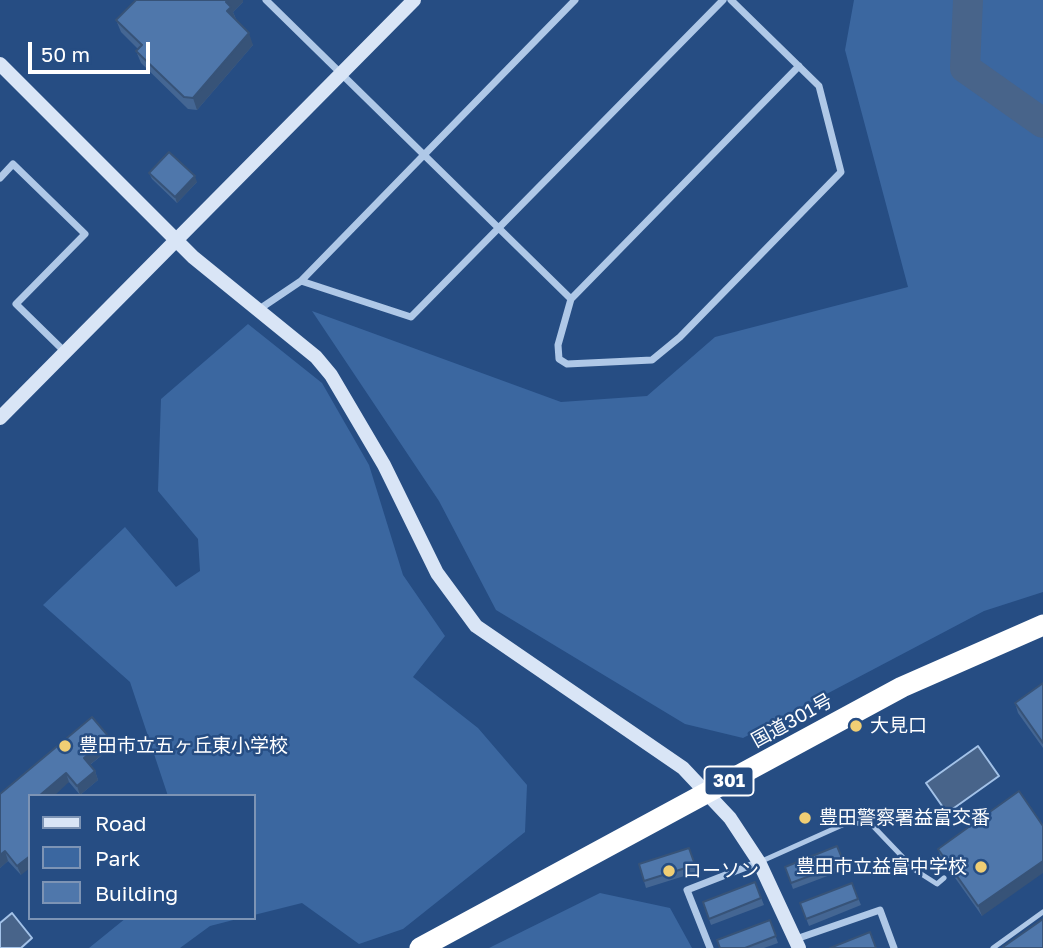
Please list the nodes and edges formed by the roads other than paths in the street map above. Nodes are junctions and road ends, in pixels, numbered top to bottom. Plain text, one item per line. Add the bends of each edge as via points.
1 (266, 0) edge
2 (414, 0) edge
3 (575, 0) edge
4 (723, 0) edge
5 (731, 0) edge
6 (0, 64) edge
7 (799, 66) junction
8 (342, 73) junction
9 (423, 155) junction
10 (0, 178) edge
11 (497, 227) junction
12 (176, 240) junction
13 (301, 281) junction
14 (571, 299) junction
15 (256, 311) junction
16 (64, 351) junction
17 (0, 418) edge
18 (1043, 625) edge
19 (706, 792) junction
20 (759, 862) junction
21 (944, 878) dead end
22 (1043, 912) edge
23 (797, 944) edge
24 (420, 948) edge
25 (710, 948) edge
26 (894, 948) edge
27 (993, 948) edge

1 - 8 street
2 - 8 street
3 - 9 street
4 - 11 street
5 - 7 street
6 - 12 street
7 - 14 street
7 - 14 street via 819,86 841,172 680,337 652,360 567,364 559,359 558,345
8 - 9 street
8 - 12 street
9 - 11 street
9 - 13 street
10 - 16 street via 13,164 85,234 16,304
11 - 13 street via 411,317
11 - 14 street
12 - 15 street
12 - 16 street
13 - 15 street
15 - 19 street via 316,357 331,375 384,465 437,573 476,626 663,754
16 - 17 street
18 - 19 highway, 国道301号 / 301 via 902,687
19 - 20 street
19 - 24 highway, 国道301号 / 301
20 - 21 lane via 849,822 872,825 915,870 937,884
20 - 23 street
20 - 25 street via 687,890
22 - 27 lane
23 - 26 street via 880,910

